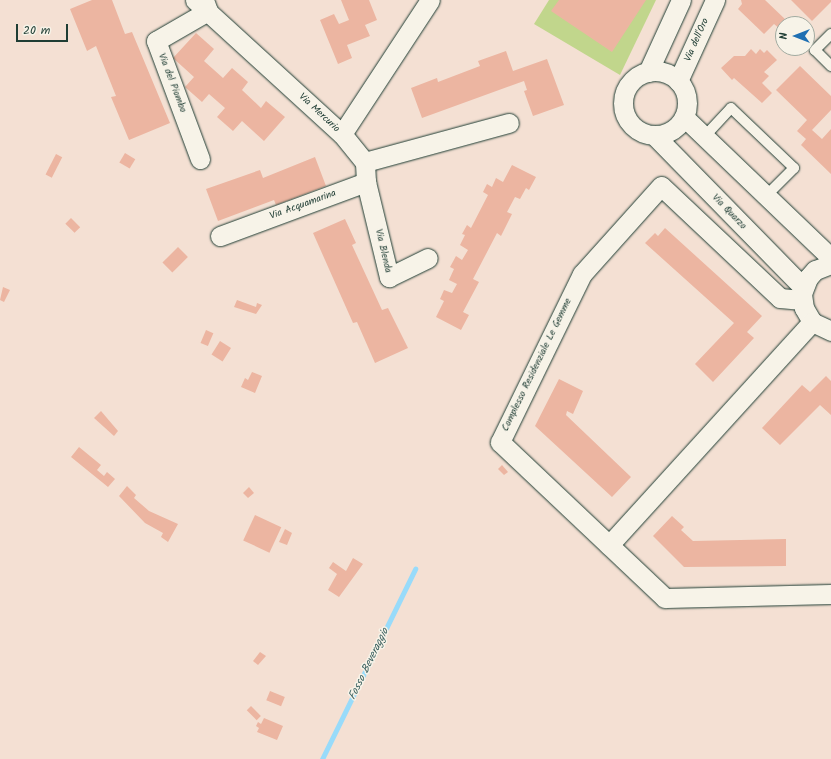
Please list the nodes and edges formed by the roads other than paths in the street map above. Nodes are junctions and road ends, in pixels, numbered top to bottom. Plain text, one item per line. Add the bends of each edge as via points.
1 (430, 0) edge
2 (681, 0) edge
3 (715, 0) edge
4 (202, 4) edge
5 (831, 34) edge
6 (831, 66) edge
7 (648, 72) junction
8 (678, 81) junction
9 (684, 117) junction
10 (509, 123) dead end
11 (342, 134) junction
12 (655, 136) junction
13 (704, 136) junction
14 (200, 159) dead end
15 (365, 162) junction
16 (366, 182) junction
17 (766, 196) junction
18 (220, 236) dead end
19 (428, 258) dead end
20 (831, 258) edge
21 (831, 264) edge
22 (803, 294) junction
23 (812, 322) junction
24 (831, 331) edge
25 (609, 545) junction
26 (831, 594) edge

1 - 11 street, Via Mercurio
2 - 7 street
3 - 8 street, Via dell'Oro
4 - 11 street, Via Mercurio
4 - 14 street, Via del Piombo via 156,41
5 - 6 lane via 815,50
7 - 8 street via 659,71
7 - 12 street via 631,82 623,99 624,109 632,125
8 - 9 street via 687,98
9 - 12 street via 673,130
9 - 13 street
10 - 15 street
11 - 15 street
12 - 22 street, Via Quarzo
13 - 17 street
13 - 17 lane via 731,108 794,168
15 - 16 street
16 - 18 street, Via Acquamarina
16 - 19 street, Via Blenda via 389,278
17 - 20 street
21 - 22 street via 815,270
22 - 23 street, Via Quarzo
22 - 25 street, Complesso Residenziale Le Gemme via 780,298 660,186 582,274 500,442
23 - 24 street
23 - 25 street
25 - 26 street, Complesso Residenziale Le Gemme via 665,598

